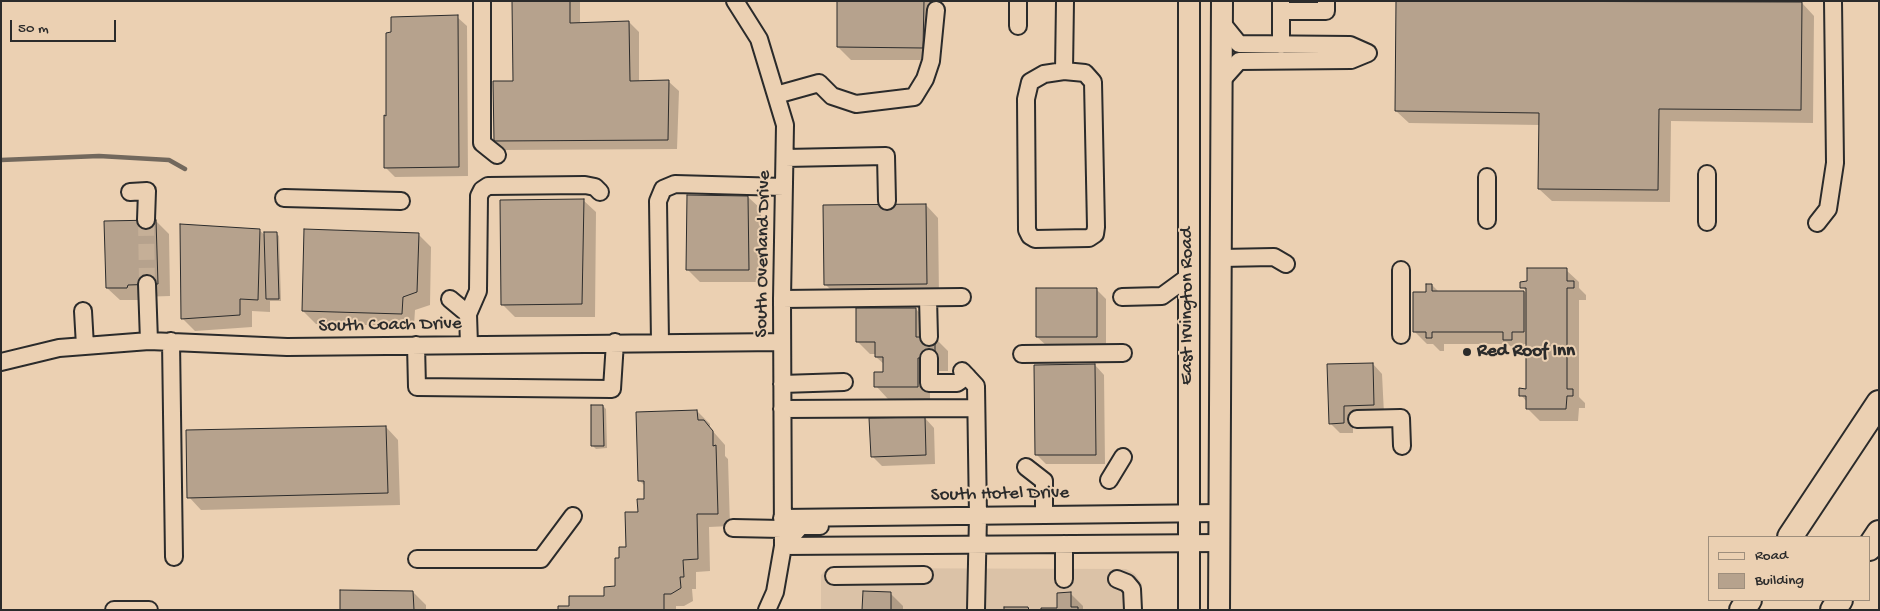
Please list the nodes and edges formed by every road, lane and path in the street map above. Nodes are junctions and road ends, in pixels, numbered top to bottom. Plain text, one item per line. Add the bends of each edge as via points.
1 (482, 1) edge
2 (735, 1) edge
3 (1018, 1) edge
4 (1065, 1) edge
5 (1189, 1) edge
6 (1222, 1) edge
7 (1326, 1) edge
8 (1833, 1) edge
9 (1281, 6) edge
10 (936, 10) dead end
11 (1222, 23) junction
12 (1018, 26) dead end
13 (1281, 44) junction
14 (1064, 70) junction
15 (1222, 80) junction
16 (776, 95) junction
17 (497, 155) dead end
18 (785, 158) junction
19 (1707, 174) dead end
20 (1487, 177) dead end
21 (784, 187) junction
22 (130, 192) dead end
23 (600, 192) dead end
24 (284, 198) dead end
25 (887, 200) dead end
26 (401, 201) dead end
27 (146, 220) tunnel mouth
28 (1487, 220) dead end
29 (1707, 222) dead end
30 (1817, 223) dead end
31 (1221, 258) junction
32 (1286, 264) dead end
33 (1402, 270) dead end
34 (1188, 277) junction
35 (147, 284) tunnel mouth
36 (962, 297) dead end
37 (1122, 297) dead end
38 (928, 298) junction
39 (450, 299) dead end
40 (782, 299) junction
41 (83, 311) dead end
42 (468, 314) junction
43 (1401, 335) dead end
44 (929, 337) dead end
45 (149, 341) junction
46 (171, 341) junction
47 (615, 342) junction
48 (660, 342) junction
49 (782, 342) junction
50 (416, 345) junction
51 (469, 345) junction
52 (85, 346) junction
53 (1122, 353) dead end
54 (1022, 354) dead end
55 (929, 358) dead end
56 (1, 362) edge
57 (844, 382) dead end
58 (782, 384) junction
59 (1879, 403) edge
60 (976, 408) junction
61 (782, 409) junction
62 (1357, 419) dead end
63 (1402, 446) dead end
64 (1124, 457) dead end
65 (1026, 467) dead end
66 (1108, 480) dead end
67 (1190, 513) junction
68 (1219, 513) junction
69 (1044, 515) junction
70 (572, 516) dead end
71 (912, 516) junction
72 (978, 516) junction
73 (782, 524) junction
74 (734, 528) dead end
75 (1879, 533) edge
76 (1791, 536) edge
77 (1190, 543) junction
78 (1219, 543) junction
79 (1879, 543) edge
80 (1064, 544) junction
81 (977, 545) junction
82 (783, 546) junction
83 (1870, 546) edge
84 (1870, 556) edge
85 (174, 557) dead end
86 (417, 559) dead end
87 (924, 575) dead end
88 (834, 576) dead end
89 (1064, 579) dead end
90 (1117, 579) dead end
91 (114, 610) edge
92 (149, 610) edge
93 (766, 610) edge
94 (976, 610) edge
95 (1133, 610) edge
96 (1189, 610) edge
97 (1219, 610) edge

1 - 17 street via 482,142
2 - 16 street, South Overland Drive via 759,39
3 - 12 street
4 - 14 street
5 - 34 main road, East Irvington Road
6 - 11 main road, East Irvington Road
7 - 9 street via 1326,11
8 - 30 street via 1835,163 1828,209
9 - 13 street
10 - 16 street via 931,61 914,96 856,104 832,96 819,84
11 - 13 street via 1239,44
11 - 15 main road, East Irvington Road
13 - 15 street via 1350,45 1368,53 1351,60 1239,61
14 - 14 street via 1044,74 1030,82 1026,99 1027,230 1035,239 1089,238 1095,234 1093,82 1085,73
15 - 31 main road, East Irvington Road
16 - 18 street, South Overland Drive via 785,125
18 - 21 street, South Overland Drive
18 - 25 street via 886,156
19 - 29 street
20 - 28 street
21 - 40 street, South Overland Drive
21 - 48 street via 675,184 663,189 658,201
22 - 27 street via 147,191
23 - 42 street via 585,185 488,186 482,190 479,196 478,292
24 - 26 street
31 - 32 street via 1274,257
31 - 68 main road, East Irvington Road
33 - 43 street
34 - 37 street via 1162,296
34 - 67 main road, East Irvington Road
35 - 45 street
36 - 38 street
38 - 40 street
38 - 44 street
39 - 42 street
40 - 49 street, South Overland Drive
41 - 52 street
42 - 51 street
45 - 46 street, South Coach Drive
45 - 52 street, South Coach Drive
46 - 50 street, South Coach Drive via 288,347
46 - 85 street
47 - 48 street, South Coach Drive
47 - 50 street via 612,389 417,387
47 - 51 street, South Coach Drive
48 - 49 street, South Coach Drive
49 - 58 street, South Overland Drive
50 - 51 street, South Coach Drive
52 - 56 street, South Coach Drive via 59,348
53 - 54 street
55 - 60 street via 929,383 957,383 964,373 976,386
57 - 58 street
58 - 61 street, South Overland Drive
59 - 76 highway
60 - 61 street
60 - 72 street
61 - 73 street, South Overland Drive
62 - 63 street via 1401,418
64 - 66 street
65 - 69 street via 1044,481
67 - 68 street, South Hotel Drive
67 - 69 street, South Hotel Drive
67 - 77 main road, East Irvington Road
68 - 78 main road, East Irvington Road
69 - 72 street, South Hotel Drive
70 - 86 street via 541,559
71 - 72 street, South Hotel Drive
71 - 73 street, South Hotel Drive
71 - 82 street via 873,526 801,526
72 - 81 street
73 - 74 street, South Hotel Drive
73 - 82 street, South Overland Drive
75 - 83 highway
77 - 78 street
77 - 80 street
77 - 96 main road, East Irvington Road
78 - 97 main road, East Irvington Road
79 - 84 highway
80 - 81 street
80 - 89 street
81 - 82 street
81 - 94 street
82 - 93 street, South Overland Drive via 775,592
87 - 88 street
90 - 95 street via 1132,589
91 - 92 street

